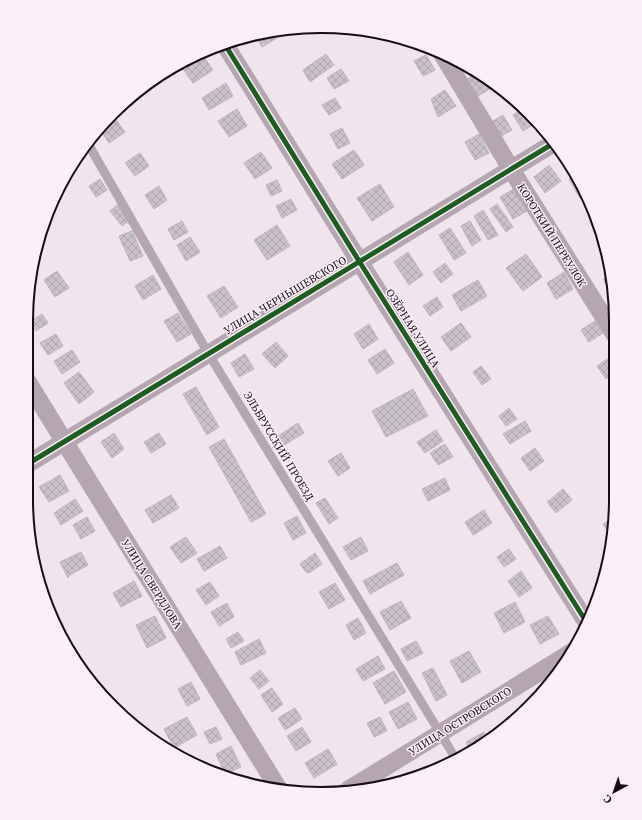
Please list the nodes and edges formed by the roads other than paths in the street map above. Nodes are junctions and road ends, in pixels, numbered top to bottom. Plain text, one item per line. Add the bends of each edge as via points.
1 (228, 48) edge
2 (447, 63) edge
3 (549, 146) edge
4 (91, 149) edge
5 (511, 169) junction
6 (359, 261) junction
7 (609, 325) edge
8 (208, 353) junction
9 (33, 390) edge
10 (64, 441) junction
11 (33, 461) edge
12 (584, 616) edge
13 (560, 660) edge
14 (440, 733) junction
15 (453, 754) edge
16 (275, 783) edge
17 (356, 785) edge

1 - 6 street, ОЗЁРНАЯ УЛИЦА
2 - 5 street, КОРОТКИЙ ПЕРЕУЛОК
3 - 5 street, УЛИЦА ЧЕРНЫШЕВСКОГО
4 - 8 lane, ЭЛЬБРУССКИЙ ПРОЕЗД
5 - 6 street, УЛИЦА ЧЕРНЫШЕВСКОГО
5 - 7 street, КОРОТКИЙ ПЕРЕУЛОК
6 - 8 street, УЛИЦА ЧЕРНЫШЕВСКОГО
6 - 12 street, ОЗЁРНАЯ УЛИЦА
8 - 10 street, УЛИЦА ЧЕРНЫШЕВСКОГО
8 - 14 lane, ЭЛЬБРУССКИЙ ПРОЕЗД
9 - 10 street, УЛИЦА СВЕРДЛОВА
10 - 11 street, УЛИЦА ЧЕРНЫШЕВСКОГО
10 - 16 street, УЛИЦА СВЕРДЛОВА
13 - 14 street, УЛИЦА ОСТРОВСКОГО
14 - 15 lane, ЭЛЬБРУССКИЙ ПРОЕЗД
14 - 17 street, УЛИЦА ОСТРОВСКОГО

